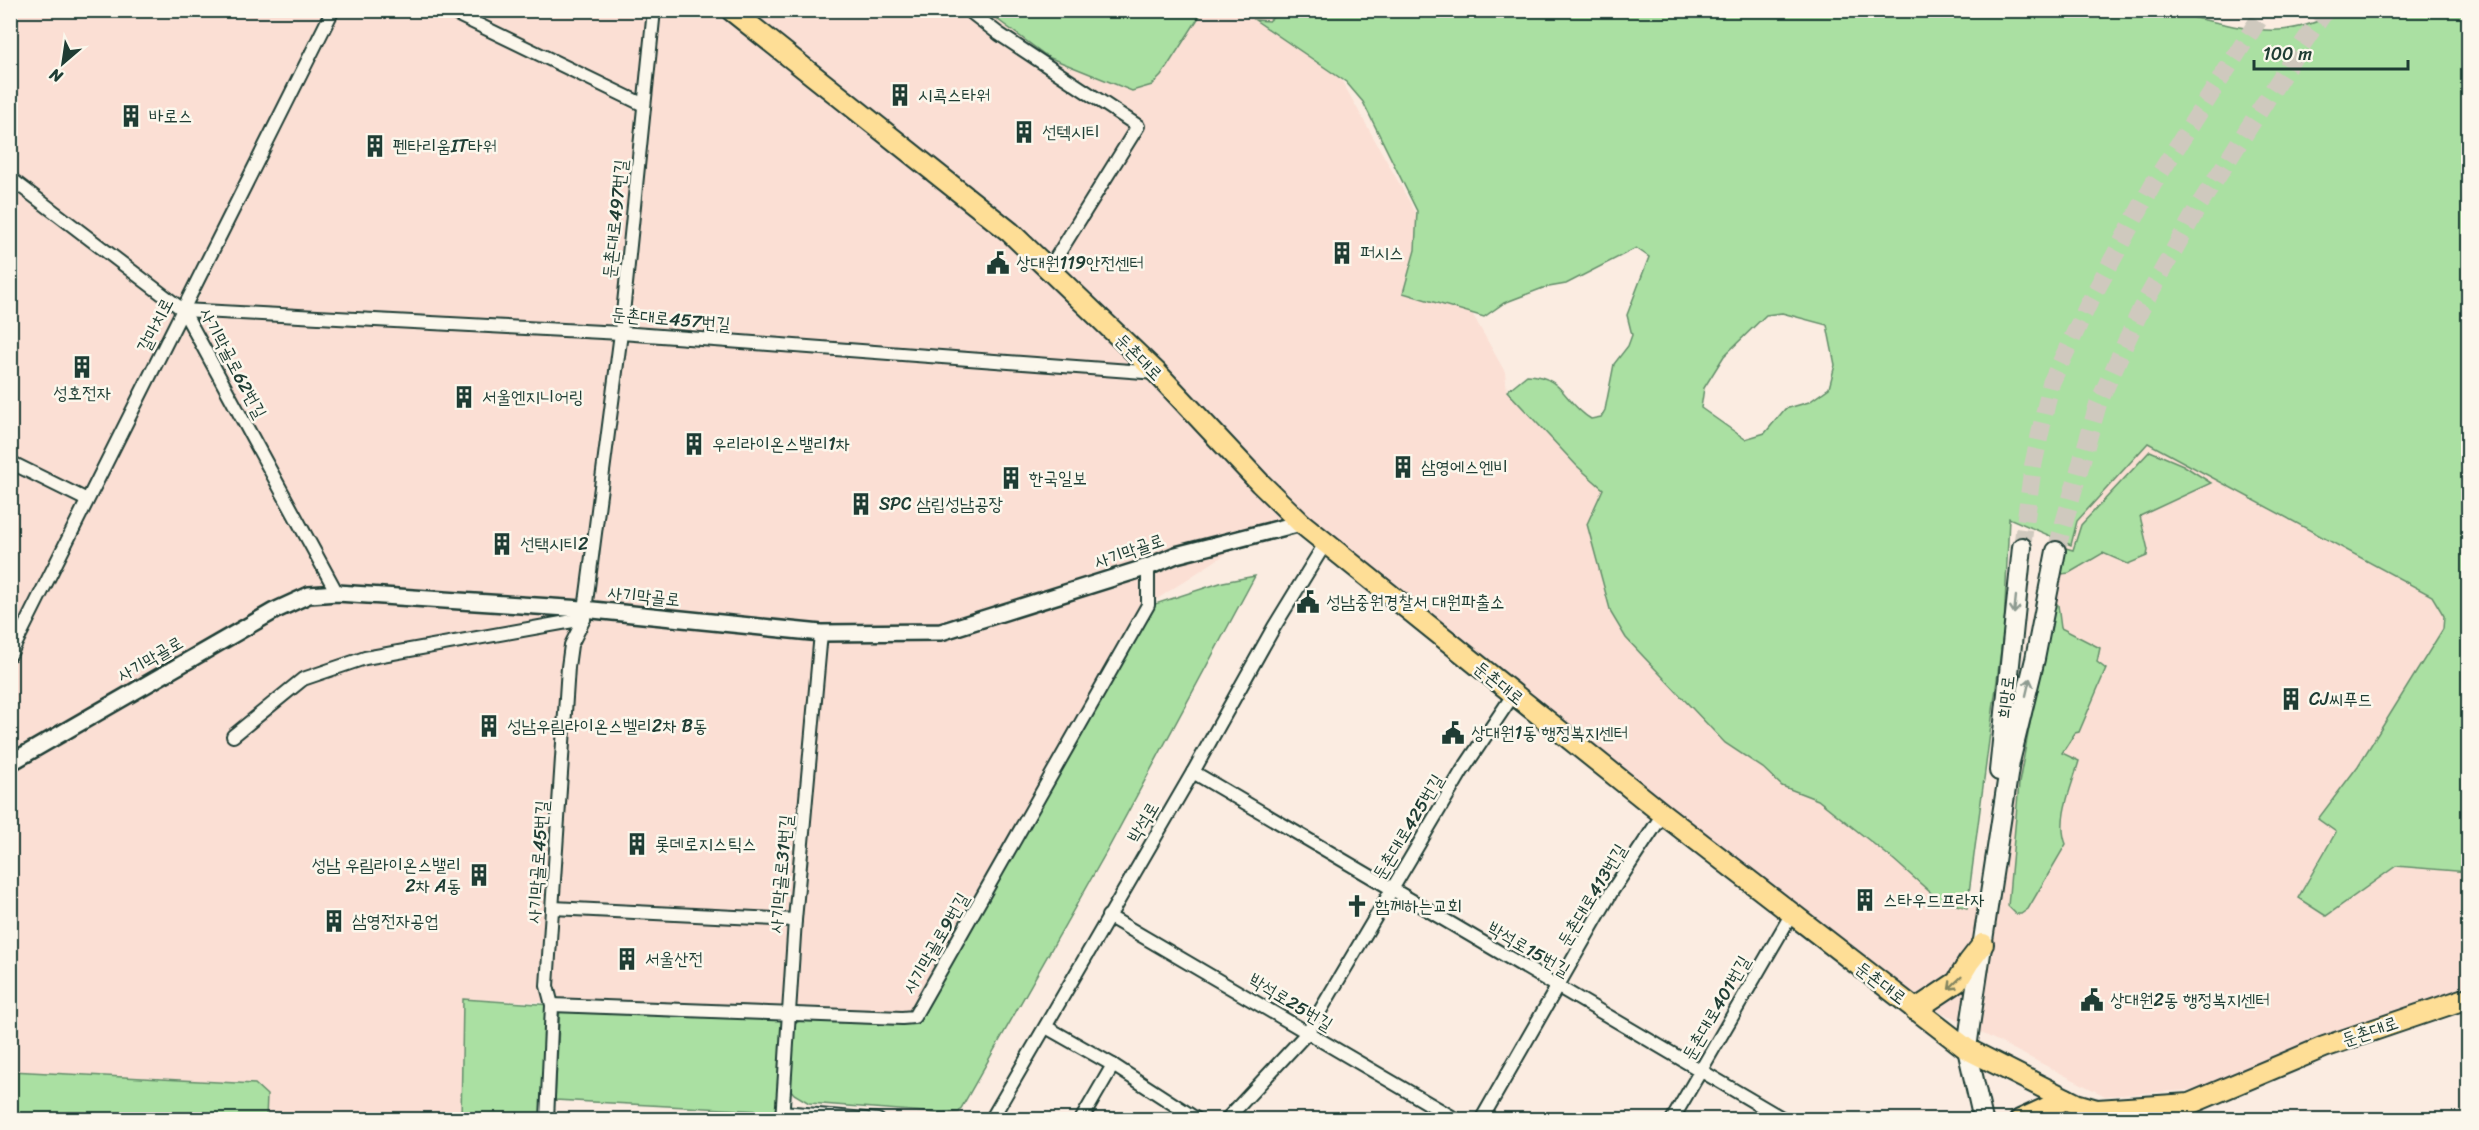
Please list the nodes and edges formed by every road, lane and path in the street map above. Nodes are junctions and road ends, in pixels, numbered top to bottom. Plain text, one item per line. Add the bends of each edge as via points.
1 (333, 10) edge
2 (448, 10) edge
3 (654, 10) edge
4 (968, 10) edge
5 (732, 11) edge
6 (644, 105) junction
7 (10, 178) edge
8 (1049, 269) junction
9 (183, 309) junction
10 (621, 333) junction
11 (1156, 373) junction
12 (10, 462) edge
13 (87, 500) junction
14 (1302, 523) junction
15 (1326, 542) junction
16 (2022, 547) tunnel mouth
17 (2056, 552) tunnel mouth
18 (1148, 567) junction
19 (337, 593) junction
20 (585, 614) junction
21 (821, 633) junction
22 (10, 655) edge
23 (1513, 694) junction
24 (233, 736) dead end
25 (10, 763) edge
26 (1193, 772) junction
27 (1663, 814) junction
28 (1998, 848) junction
29 (1391, 890) junction
30 (553, 908) junction
31 (1791, 915) junction
32 (1108, 916) junction
33 (795, 920) junction
34 (1983, 944) junction
35 (1559, 987) junction
36 (2469, 998) edge
37 (552, 1005) junction
38 (1916, 1010) junction
39 (788, 1015) junction
40 (1046, 1027) junction
41 (1307, 1033) junction
42 (1967, 1049) junction
43 (1113, 1065) junction
44 (1701, 1071) junction
45 (2066, 1099) junction
46 (782, 1116) edge
47 (547, 1119) edge
48 (878, 1119) edge
49 (991, 1119) edge
50 (1081, 1119) edge
51 (1198, 1119) edge
52 (1226, 1119) edge
53 (1457, 1119) edge
54 (1481, 1119) edge
55 (1672, 1119) edge
56 (1785, 1119) edge
57 (1983, 1119) edge
58 (2020, 1119) edge

1 - 9 street, 갈마치로
2 - 6 street
3 - 6 street, 둔촌대로497번길
4 - 8 street via 1138,126
5 - 8 main road, 둔촌대로 via 1010,232
6 - 10 street, 둔촌대로497번길
7 - 9 street, 사기막골로62번길
8 - 11 main road, 둔촌대로
9 - 10 street, 둔촌대로457번길
9 - 13 street, 갈마치로
9 - 19 street, 사기막골로62번길
10 - 11 street, 둔촌대로457번길
10 - 20 street, 둔촌대로497번길
11 - 14 main road, 둔촌대로
12 - 13 street
13 - 22 street, 갈마치로
14 - 15 main road, 둔촌대로
14 - 18 street, 사기막골로 via 1176,555
15 - 23 main road, 둔촌대로
15 - 26 street, 박석로
16 -> 28 main road, 희망로 via 1998,767
28 -> 17 main road, 희망로 via 2010,762
18 - 21 street, 사기막골로 via 941,632
18 - 39 street, 사기막골로9번길 via 1148,605 914,1017
19 - 20 street, 사기막골로
19 - 25 street, 사기막골로 via 309,595 274,610
20 - 21 street, 사기막골로
20 - 24 street via 355,661 303,679
20 - 30 street, 사기막골로45번길 via 571,645 568,667
21 - 33 street, 사기막골로31번길
23 - 27 main road, 둔촌대로
23 - 29 street, 둔촌대로425번길
26 - 29 street, 박석로15번길
26 - 32 street, 박석로
27 - 31 main road, 둔촌대로
27 - 35 street, 둔촌대로413번길 via 1612,891
28 - 34 main road, 희망로
29 - 35 street, 박석로15번길
29 - 41 street, 둔촌대로425번길
30 - 33 street
30 - 37 street, 사기막골로45번길 via 547,986
31 - 38 main road, 둔촌대로
31 - 44 street, 둔촌대로401번길
32 - 40 street, 박석로
32 - 41 street, 박석로25번길
33 - 39 street, 사기막골로31번길
34 -> 38 main road via 1957,982
34 - 42 main road, 희망로
35 - 44 street, 박석로15번길
35 - 54 street, 둔촌대로413번길
36 - 45 main road, 둔촌대로 via 2324,1047 2189,1104 2097,1110
37 - 39 street, 사기막골로9번길
37 - 47 street, 사기막골로45번길
38 - 42 main road, 둔촌대로
39 - 46 street, 사기막골로31번길
40 - 43 street
40 - 49 street, 박석로
41 - 52 street, 둔촌대로425번길
41 - 53 street, 박석로25번길
42 - 45 main road, 둔촌대로
42 - 57 main road, 희망로
43 - 50 street
43 - 51 street
44 - 55 street, 둔촌대로401번길
44 - 56 street, 박석로15번길
45 - 58 main road
46 - 48 street

